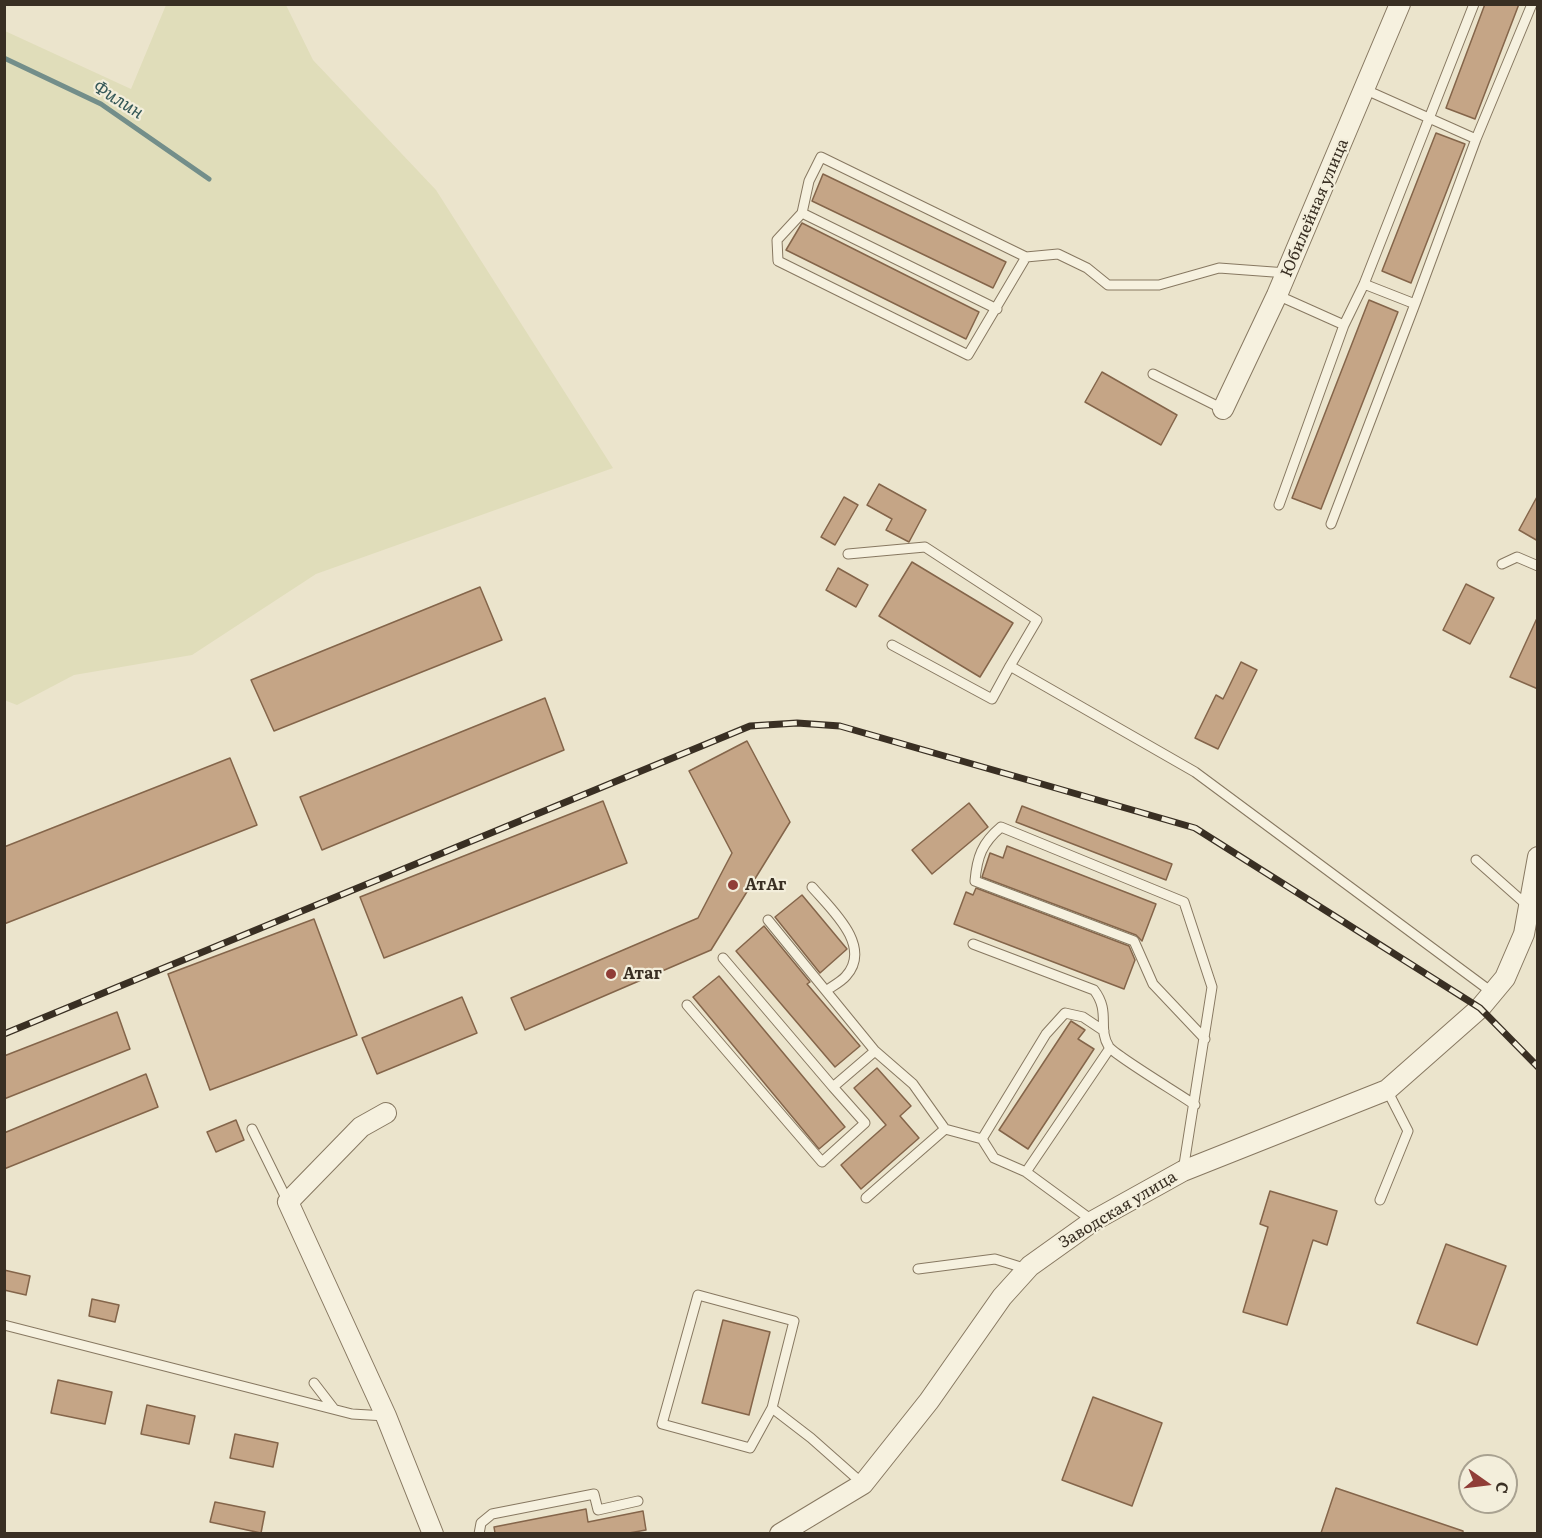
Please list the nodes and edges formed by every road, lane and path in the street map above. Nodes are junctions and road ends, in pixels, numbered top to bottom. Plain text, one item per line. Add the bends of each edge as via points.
1 (1400, 4) edge
2 (1474, 4) edge
3 (1532, 4) edge
4 (1366, 90) junction
5 (1428, 118) junction
6 (1476, 139) junction
7 (802, 213) junction
8 (1026, 257) junction
9 (1287, 273) junction
10 (1364, 284) junction
11 (1277, 295) junction
12 (1415, 304) junction
13 (997, 309) junction
14 (1344, 326) junction
15 (1153, 374) dead end
16 (1223, 408) joint
17 (1279, 505) dead end
18 (1331, 524) dead end
19 (848, 554) dead end
20 (1502, 564) dead end
21 (1538, 566) edge
22 (892, 645) dead end
23 (1010, 666) junction
24 (1538, 857) edge
25 (1476, 860) dead end
26 (812, 887) dead end
27 (768, 920) dead end
28 (1530, 921) edge
29 (973, 944) dead end
30 (723, 958) dead end
31 (827, 990) junction
32 (1492, 993) junction
33 (687, 1005) dead end
34 (1104, 1031) junction
35 (1205, 1039) junction
36 (1110, 1048) junction
37 (875, 1051) junction
38 (833, 1087) junction
39 (1386, 1090) junction
40 (1195, 1105) junction
41 (386, 1113) dead end
42 (252, 1129) dead end
43 (945, 1129) junction
44 (981, 1139) junction
45 (1183, 1171) junction
46 (1026, 1172) junction
47 (866, 1198) dead end
48 (1380, 1200) dead end
49 (288, 1202) junction
50 (1093, 1221) junction
51 (918, 1269) dead end
52 (1027, 1269) junction
53 (4, 1325) edge
54 (314, 1383) dead end
55 (334, 1408) junction
56 (772, 1408) junction
57 (386, 1416) junction
58 (863, 1484) junction
59 (638, 1501) dead end
60 (799, 1528) edge
61 (433, 1533) edge
62 (479, 1533) edge
63 (780, 1533) edge

1 - 4 street, Юбилейная улица
2 - 5 lane
3 - 6 lane
4 - 5 lane
4 - 9 street, Юбилейная улица
5 - 6 lane
5 - 10 lane
6 - 12 lane
7 - 8 lane via 809,181 821,157
7 - 13 lane
7 - 13 lane via 777,240 778,261 968,355
8 - 9 lane via 1058,254 1087,268 1108,285 1159,285 1219,268
8 - 13 lane
9 - 11 street, Юбилейная улица
10 - 12 lane
10 - 14 lane
11 - 14 lane
11 - 16 street, Юбилейная улица
12 - 18 lane
14 - 17 lane
15 - 16 lane
19 - 23 lane via 925,547 1037,620
20 - 21 lane via 1517,557
22 - 23 lane via 992,699
23 - 32 lane via 1195,772
24 - 28 street
25 - 28 lane
26 - 31 lane via 854,938 855,955 848,975
27 - 31 lane
28 - 32 street via 1505,978
29 - 34 lane via 1094,990 1104,1002
30 - 38 lane
31 - 37 lane
32 - 39 street
33 - 38 lane via 822,1162 865,1123
34 - 36 lane
34 - 44 lane via 1083,1017 1065,1013 1046,1034
35 - 35 lane via 1212,987 1184,902 1001,827 988,838 976,858 975,881 1134,941 1153,984
35 - 40 lane
36 - 40 lane
36 - 46 lane
37 - 38 lane
37 - 43 lane via 913,1084
39 - 45 street, Заводская улица
39 - 48 lane via 1408,1131
40 - 45 lane
41 - 49 street via 361,1127
42 - 49 lane
43 - 44 lane
43 - 47 lane
44 - 46 lane via 994,1158
45 - 50 street, Заводская улица
46 - 50 lane
49 - 57 street
50 - 52 street, Заводская улица
51 - 52 lane via 995,1259
52 - 58 street, Заводская улица
53 - 55 lane
54 - 55 lane
55 - 57 lane
56 - 56 lane via 794,1321 698,1295 662,1424 750,1448
56 - 58 lane
57 - 61 street
58 - 60 street, Заводская улица
59 - 62 lane via 598,1510 594,1494 492,1514 481,1523
60 - 63 street, Заводская улица

